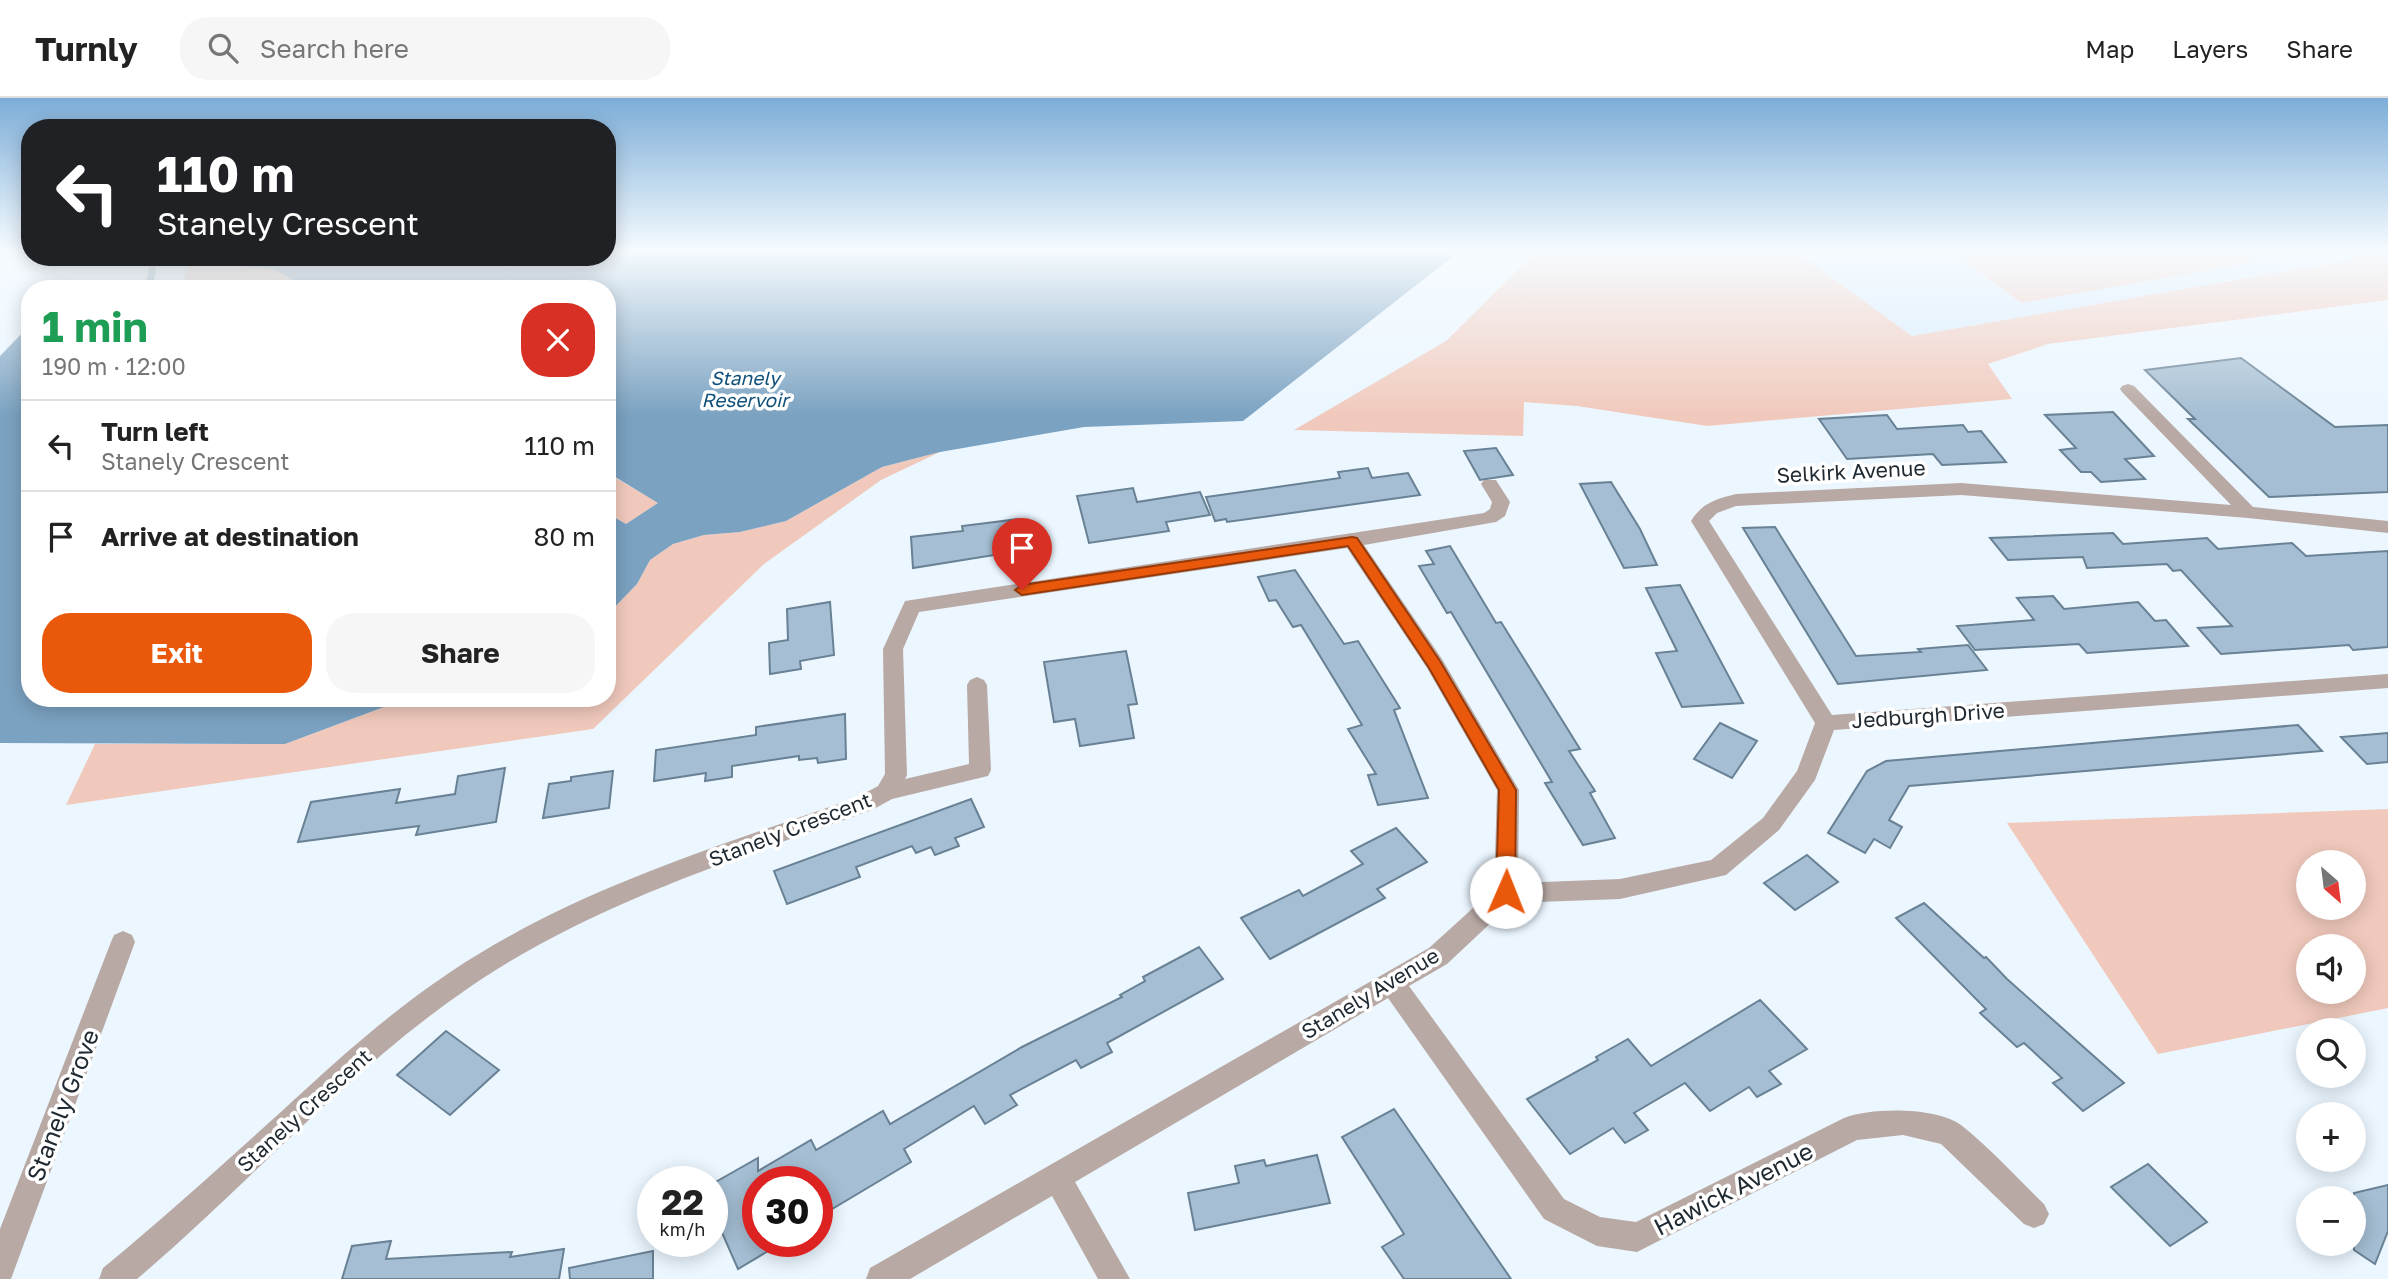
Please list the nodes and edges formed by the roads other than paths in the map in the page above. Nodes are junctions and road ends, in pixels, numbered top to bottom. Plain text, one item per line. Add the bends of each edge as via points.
1 (2128, 389) dead end
2 (1490, 484) dead end
3 (2248, 512) junction
4 (2388, 527) edge
5 (1352, 541) junction
6 (2388, 681) edge
7 (977, 685) dead end
8 (1826, 723) junction
9 (886, 792) junction
10 (1506, 892) junction
11 (123, 942) dead end
12 (1392, 982) junction
13 (1056, 1176) junction
14 (2034, 1214) dead end
15 (0, 1268) edge
16 (114, 1279) edge
17 (881, 1279) edge
18 (1115, 1279) edge

1 - 3 street
2 - 5 street, Stanely Crescent via 1501,502 1499,512 1489,518
3 - 4 street, Selkirk Avenue
3 - 8 street, Selkirk Avenue via 1961,489 1736,500 1714,506 1700,522
5 - 9 street, Stanely Crescent via 912,606 893,649 896,775
5 - 10 street via 1434,664 1508,790
6 - 8 street, Jedburgh Drive
7 - 9 street via 980,770
8 - 10 street, Jedburgh Drive via 1807,774 1771,824 1717,868 1620,889
9 - 16 street, Stanely Crescent via 645,884 488,962 404,1021 349,1067 194,1212
10 - 12 street, Stanely Avenue via 1438,956
11 - 15 street, Stanely Grove
12 - 13 street, Stanely Avenue
12 - 14 street, Hawick Avenue via 1554,1209 1597,1231 1637,1237 1854,1127 1903,1122 1950,1133
13 - 17 street, Stanely Avenue
13 - 18 street

